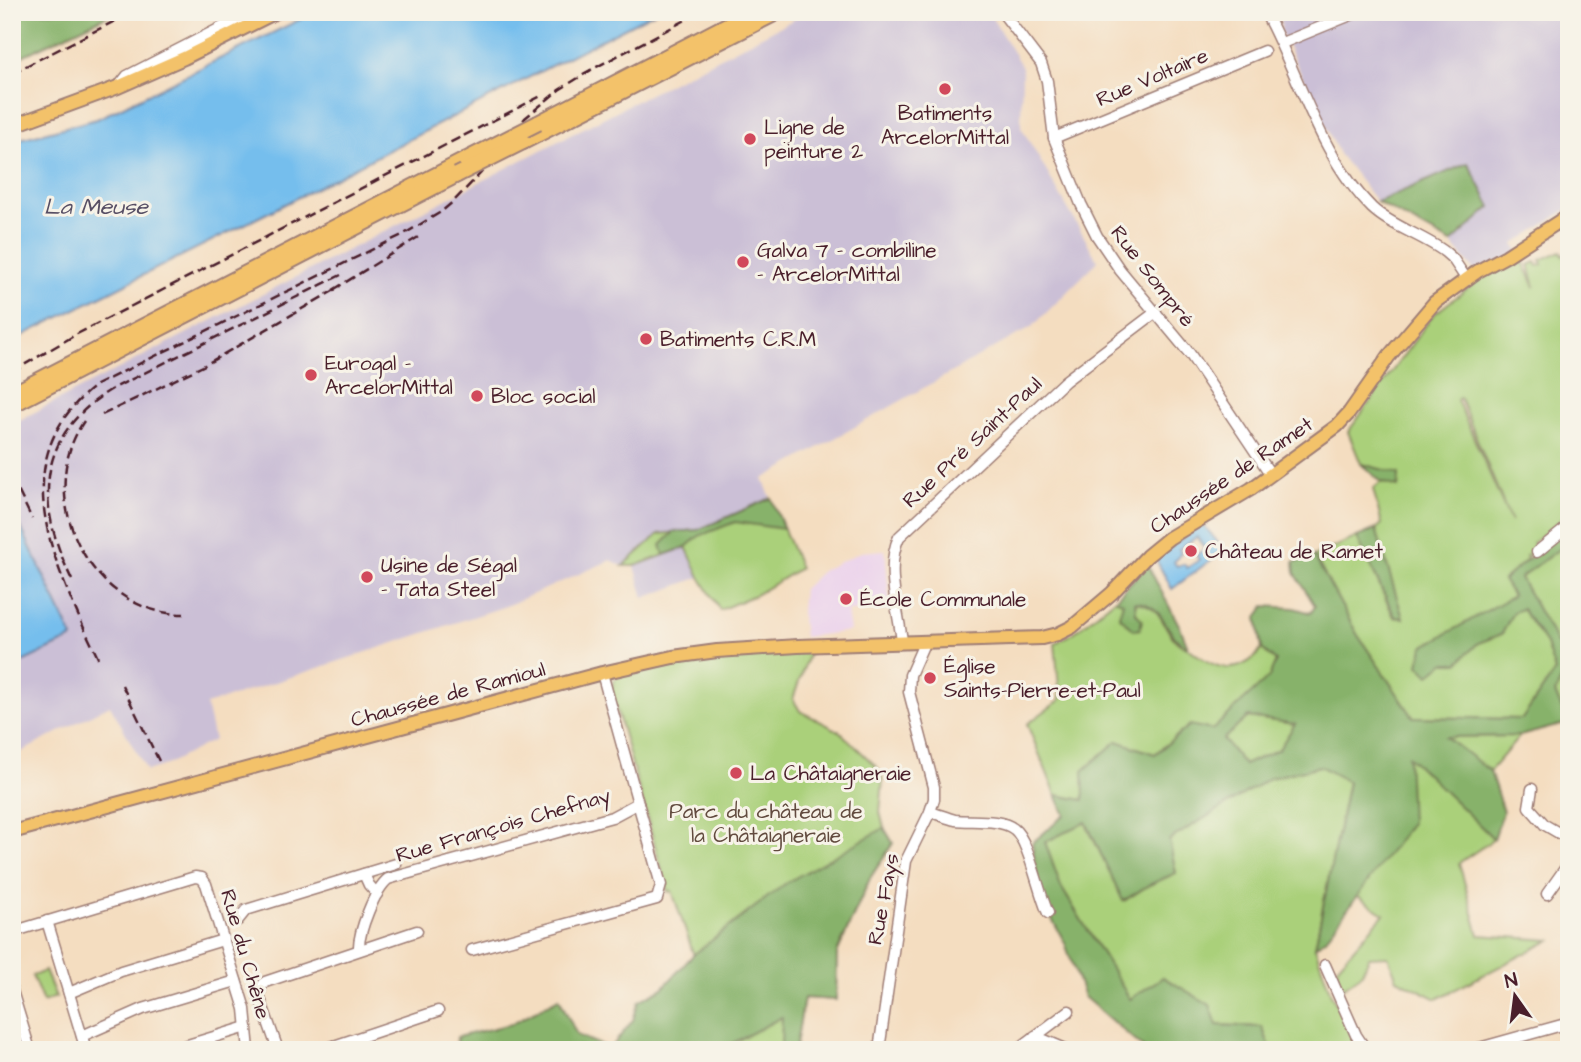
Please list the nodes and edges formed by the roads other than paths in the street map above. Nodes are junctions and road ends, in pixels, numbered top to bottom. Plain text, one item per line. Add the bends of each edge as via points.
1 (252, 12) edge
2 (276, 12) edge
3 (752, 12) edge
4 (778, 12) edge
5 (1002, 12) edge
6 (1265, 12) edge
7 (1358, 12) edge
8 (1282, 43) junction
9 (1264, 51) dead end
10 (118, 87) junction
11 (12, 126) edge
12 (1055, 138) junction
13 (1569, 215) edge
14 (1467, 280) junction
15 (1157, 313) junction
16 (12, 394) edge
17 (12, 405) edge
18 (1271, 475) junction
19 (1569, 526) edge
20 (1537, 552) dead end
21 (902, 641) junction
22 (925, 641) junction
23 (603, 673) junction
24 (1532, 789) dead end
25 (638, 803) junction
26 (930, 812) junction
27 (12, 832) edge
28 (1569, 839) edge
29 (1569, 863) edge
30 (396, 864) dead end
31 (364, 874) junction
32 (377, 894) junction
33 (1547, 894) dead end
34 (1048, 913) dead end
35 (238, 920) dead end
36 (47, 921) junction
37 (416, 931) dead end
38 (12, 932) edge
39 (223, 940) junction
40 (359, 949) junction
41 (472, 950) dead end
42 (1325, 965) dead end
43 (236, 981) junction
44 (12, 991) edge
45 (69, 993) junction
46 (438, 1011) dead end
47 (1069, 1011) dead end
48 (1569, 1023) edge
49 (247, 1027) junction
50 (82, 1036) junction
51 (1035, 1036) junction
52 (30, 1050) edge
53 (86, 1050) edge
54 (171, 1050) edge
55 (249, 1050) edge
56 (278, 1050) edge
57 (322, 1050) edge
58 (879, 1050) edge
59 (1017, 1050) edge
60 (1068, 1050) edge
61 (1366, 1050) edge
62 (1472, 1050) edge

1 - 10 street via 127,76
2 - 10 main road
3 - 16 highway, bridge
4 - 17 highway, bridge
5 - 12 street, Rue Sompré via 1041,63
6 - 8 street
7 - 8 street
8 - 14 street via 1303,96 1359,193 1374,210 1445,252
9 - 12 street, Rue Voltaire
10 - 11 main road
12 - 15 street, Rue Sompré via 1097,236
13 - 14 main road, Chaussée de Ramet
14 - 18 main road, Chaussée de Ramet via 1426,311 1337,426
15 - 18 street, Rue Sompré
15 - 21 street, Rue Pré Saint-Paul via 1065,382 898,537 892,565
18 - 22 main road, Chaussée de Ramet via 1169,538 1064,632 1042,638
19 - 20 street
21 - 22 main road
21 - 23 main road, Chaussée de Ramioul via 717,651
22 - 26 street, Rue Fays via 910,675 909,692 934,787
23 - 25 street, Rue François Chefnay
23 - 27 main road, Chaussée de Ramioul
24 - 28 street via 1529,807 1545,825
25 - 32 street, Rue François Chefnay via 612,817 393,877
25 - 41 street via 661,887 657,899
26 - 34 street via 1014,828 1023,841
26 - 58 street, Rue Fays via 906,861
29 - 33 street
30 - 31 street, Rue François Chefnay
31 - 32 street
31 - 35 street, Rue François Chefnay via 246,910
32 - 40 street
36 - 38 street
36 - 39 street, Rue du Chêne via 195,877 204,880
36 - 45 street
37 - 40 street
39 - 43 street, Rue du Chêne
39 - 45 street via 121,971
40 - 56 street via 270,979 261,987 259,996
42 - 61 street
43 - 49 street, Rue du Chêne
43 - 50 street via 143,1009
44 - 52 street
45 - 50 street
46 - 57 street
47 - 51 street
48 - 62 street
49 - 54 street
49 - 55 street, Rue du Chêne
50 - 53 street
51 - 59 street
51 - 60 street

